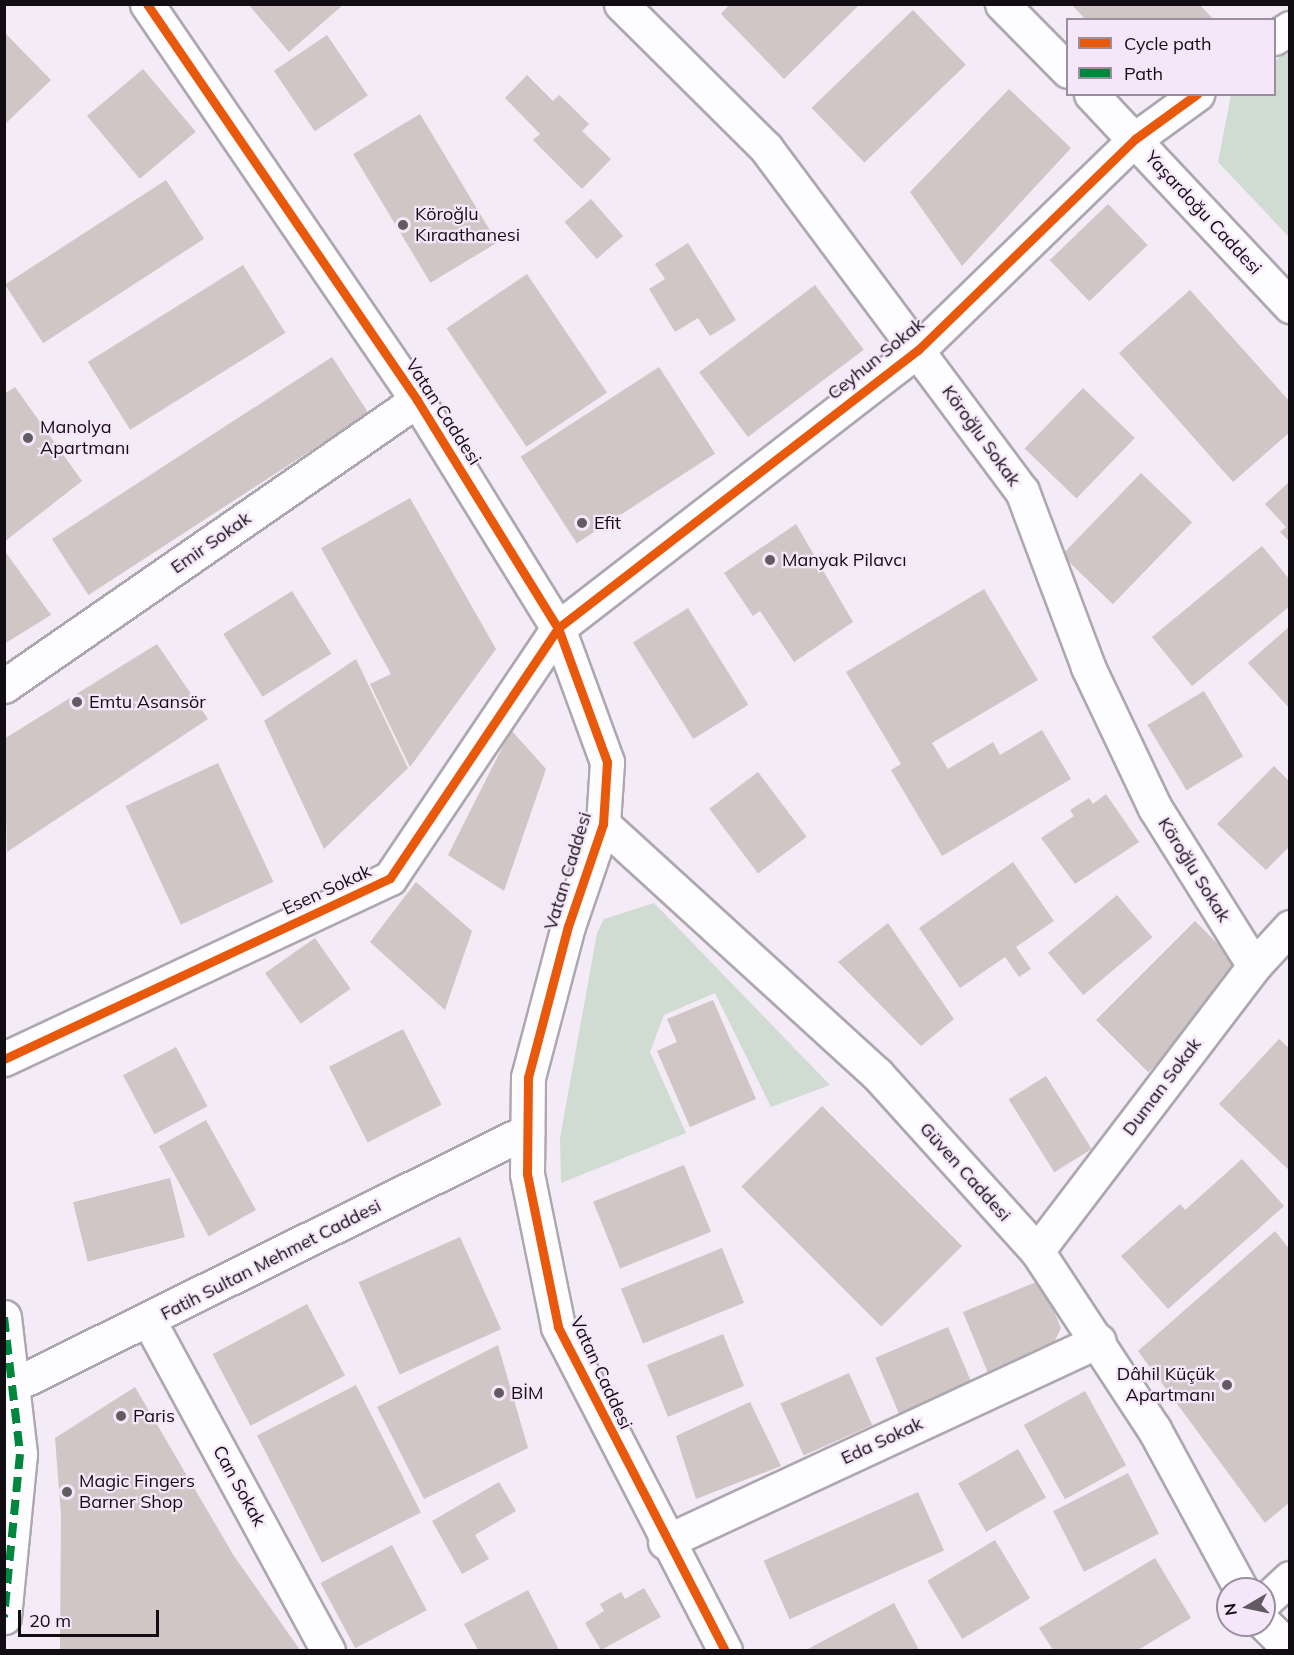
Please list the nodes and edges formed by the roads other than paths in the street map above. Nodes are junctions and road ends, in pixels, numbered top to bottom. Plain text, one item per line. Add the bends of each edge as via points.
1 (147, 4) edge
2 (621, 4) edge
3 (1002, 4) edge
4 (1290, 28) edge
5 (1276, 38) edge
6 (1066, 69) edge
7 (1093, 96) edge
8 (1194, 96) edge
9 (1135, 139) junction
10 (1290, 306) edge
11 (918, 350) junction
12 (417, 400) junction
13 (558, 628) junction
14 (4, 686) edge
15 (603, 824) junction
16 (1290, 927) edge
17 (1254, 966) junction
18 (4, 1059) edge
19 (527, 1131) junction
20 (1037, 1251) junction
21 (4, 1317) edge
22 (149, 1321) junction
23 (1099, 1341) junction
24 (12, 1386) junction
25 (665, 1542) junction
26 (1234, 1577) edge
27 (1290, 1578) edge
28 (1276, 1591) edge
29 (4, 1617) edge
30 (1276, 1635) edge
31 (1290, 1649) edge
32 (328, 1650) edge
33 (725, 1650) edge

1 - 12 street, Vatan Caddesi
2 - 11 street, Köroğlu Sokak via 766,148
3 - 6 street
4 - 5 street
7 - 9 street, Yaşardoğu Caddesi
8 - 9 street, Ceyhun Sokak
9 - 10 street, Yaşardoğu Caddesi
9 - 11 street, Ceyhun Sokak
11 - 13 street, Ceyhun Sokak
11 - 17 street, Köroğlu Sokak via 1022,491 1088,667 1155,808
12 - 13 street, Vatan Caddesi
12 - 14 street, Emir Sokak
13 - 15 street, Vatan Caddesi via 607,762
13 - 18 street, Esen Sokak via 390,878
15 - 19 street, Vatan Caddesi via 568,926 528,1077
15 - 20 street, Güven Caddesi via 876,1074
16 - 17 street, Duman Sokak
17 - 20 street, Duman Sokak
19 - 22 street, Fatih Sultan Mehmet Caddesi
19 - 25 street, Vatan Caddesi via 527,1174 558,1327
20 - 23 street, Güven Caddesi
21 - 24 street
22 - 24 street, Fatih Sultan Mehmet Caddesi
22 - 32 street, Can Sokak
23 - 25 street, Eda Sokak
23 - 26 street, Güven Caddesi via 1154,1429
24 - 29 street via 20,1454
25 - 33 street, Vatan Caddesi
27 - 28 street
30 - 31 street

